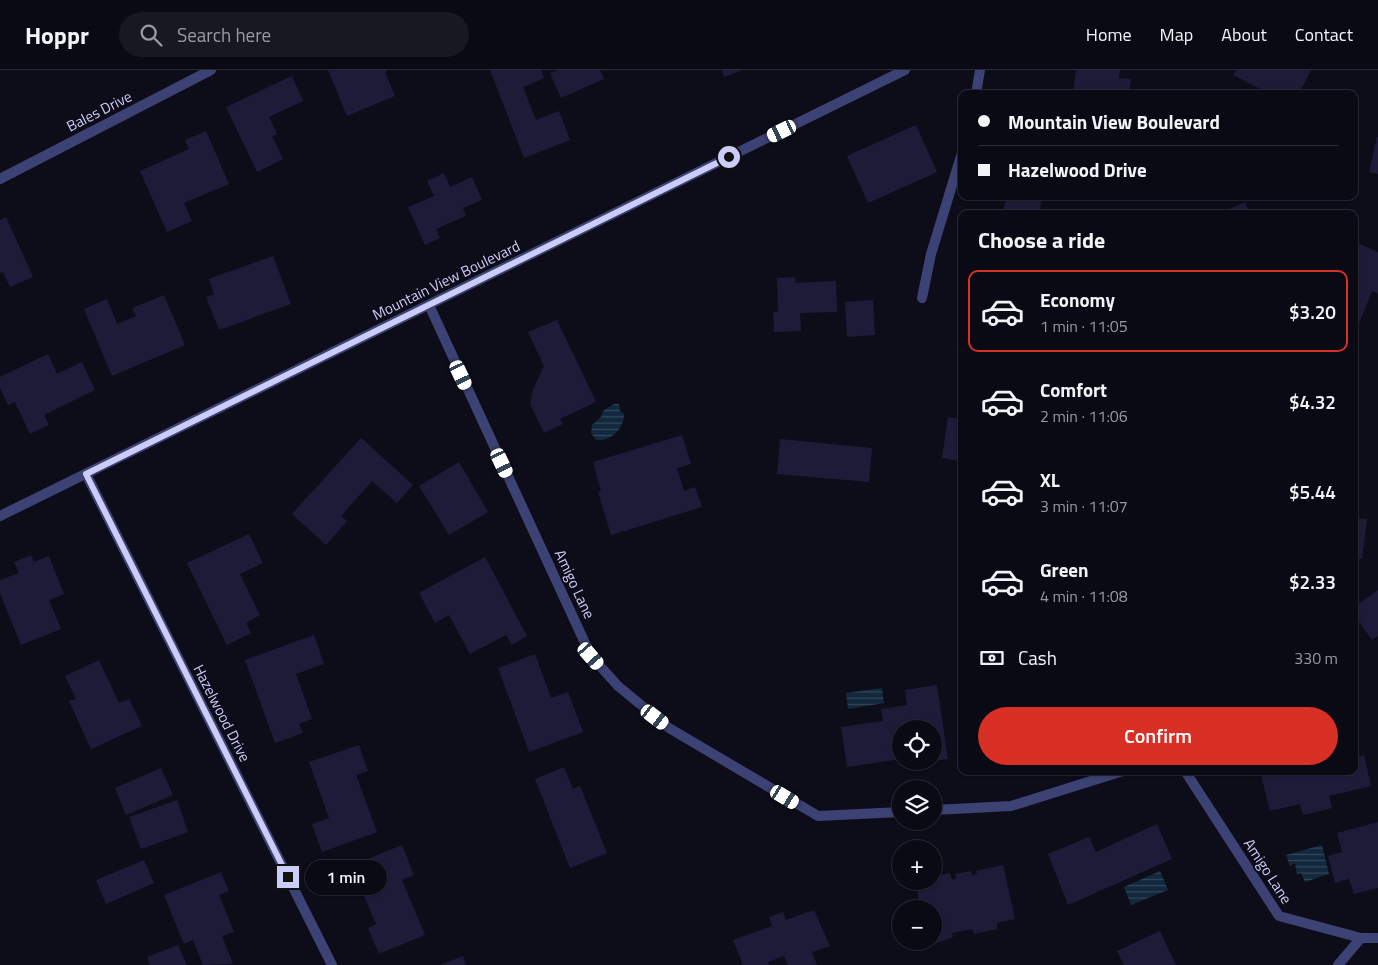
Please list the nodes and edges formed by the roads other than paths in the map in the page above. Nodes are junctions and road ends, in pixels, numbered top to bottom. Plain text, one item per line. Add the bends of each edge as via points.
1 (211, 70) edge
2 (905, 70) edge
3 (980, 70) edge
4 (977, 90) edge
5 (958, 166) edge
6 (0, 179) edge
7 (922, 298) dead end
8 (429, 305) junction
9 (86, 474) junction
10 (0, 516) edge
11 (1110, 775) edge
12 (1188, 775) edge
13 (942, 810) edge
14 (892, 812) edge
15 (1361, 938) junction
16 (1378, 938) edge
17 (332, 965) edge
18 (1338, 965) edge

1 - 6 street, Bales Drive
2 - 8 street, Mountain View Boulevard
3 - 4 street
5 - 7 street via 931,254
8 - 9 street, Mountain View Boulevard
8 - 14 street, Amigo Lane via 591,656 618,686 669,728 818,816
9 - 10 street, Mountain View Boulevard
9 - 17 street, Hazelwood Drive
11 - 13 street via 1011,806
12 - 15 street, Amigo Lane via 1279,916
15 - 16 street, Amigo Lane
15 - 18 street

